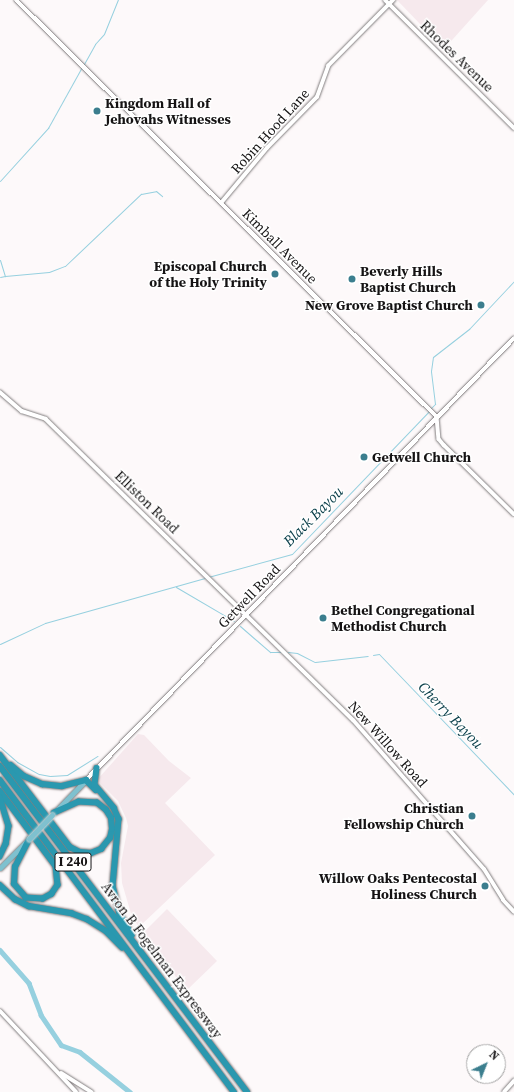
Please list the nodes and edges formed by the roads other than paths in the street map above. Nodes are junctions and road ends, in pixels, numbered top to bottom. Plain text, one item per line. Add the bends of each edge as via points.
1 (16, 0) edge
2 (385, 0) edge
3 (393, 0) edge
4 (389, 4) junction
5 (514, 128) edge
6 (221, 203) junction
7 (514, 338) edge
8 (0, 392) edge
9 (437, 417) junction
10 (514, 514) edge
11 (246, 615) junction
12 (0, 754) edge
13 (0, 766) edge
14 (97, 768) junction
15 (0, 780) edge
16 (86, 780) junction
17 (0, 791) edge
18 (103, 796) junction
19 (0, 797) edge
20 (53, 814) junction
21 (29, 839) junction
22 (0, 857) edge
23 (0, 868) edge
24 (1, 887) edge
25 (514, 912) edge
26 (132, 957) junction
27 (147, 959) junction
28 (0, 1011) edge
29 (59, 1072) junction
30 (514, 1081) edge
31 (76, 1092) edge
32 (91, 1092) edge
33 (234, 1092) edge
34 (247, 1092) edge
35 (504, 1092) edge

1 - 6 main road, Kimball Avenue
2 - 4 main road, Rhodes Avenue
3 - 4 street, Robin Hood Lane
4 - 5 main road, Rhodes Avenue
4 - 6 street, Robin Hood Lane via 328,66 316,97 267,148
6 - 9 main road, Kimball Avenue
7 - 9 main road, Getwell Road
8 - 11 street, Elliston Road via 17,408 46,419
9 - 10 street via 439,439 444,446
9 - 11 main road, Getwell Road
11 - 14 main road, Getwell Road
11 - 25 main road, New Willow Road via 353,720 484,869 501,897
12 - 16 highway via 19,772 42,784 62,786
12 - 20 highway via 70,847 80,852 91,853 101,848 110,838 111,818 97,803 79,802
13 - 27 highway, Avron B Fogelman Expressway / I 240
14 - 16 main road, Getwell Road
14 - 18 highway via 94,783
15 - 26 highway, Avron B Fogelman Expressway / I 240
16 - 18 highway
16 - 20 main road, Getwell Road
17 - 21 highway via 56,866 58,885 52,894 43,899 26,898 14,884 15,867
18 - 27 highway via 116,811 119,823 113,878 116,900 123,920
19 - 22 highway via 8,826 8,839
20 - 21 main road, Getwell Road, bridge
21 - 23 main road, Getwell Road
24 - 26 highway via 29,906 71,913 92,921
26 - 33 highway, Avron B Fogelman Expressway / I 240
27 - 34 highway, Avron B Fogelman Expressway / I 240
28 - 29 main road
29 - 31 main road
29 - 32 main road
30 - 35 street

